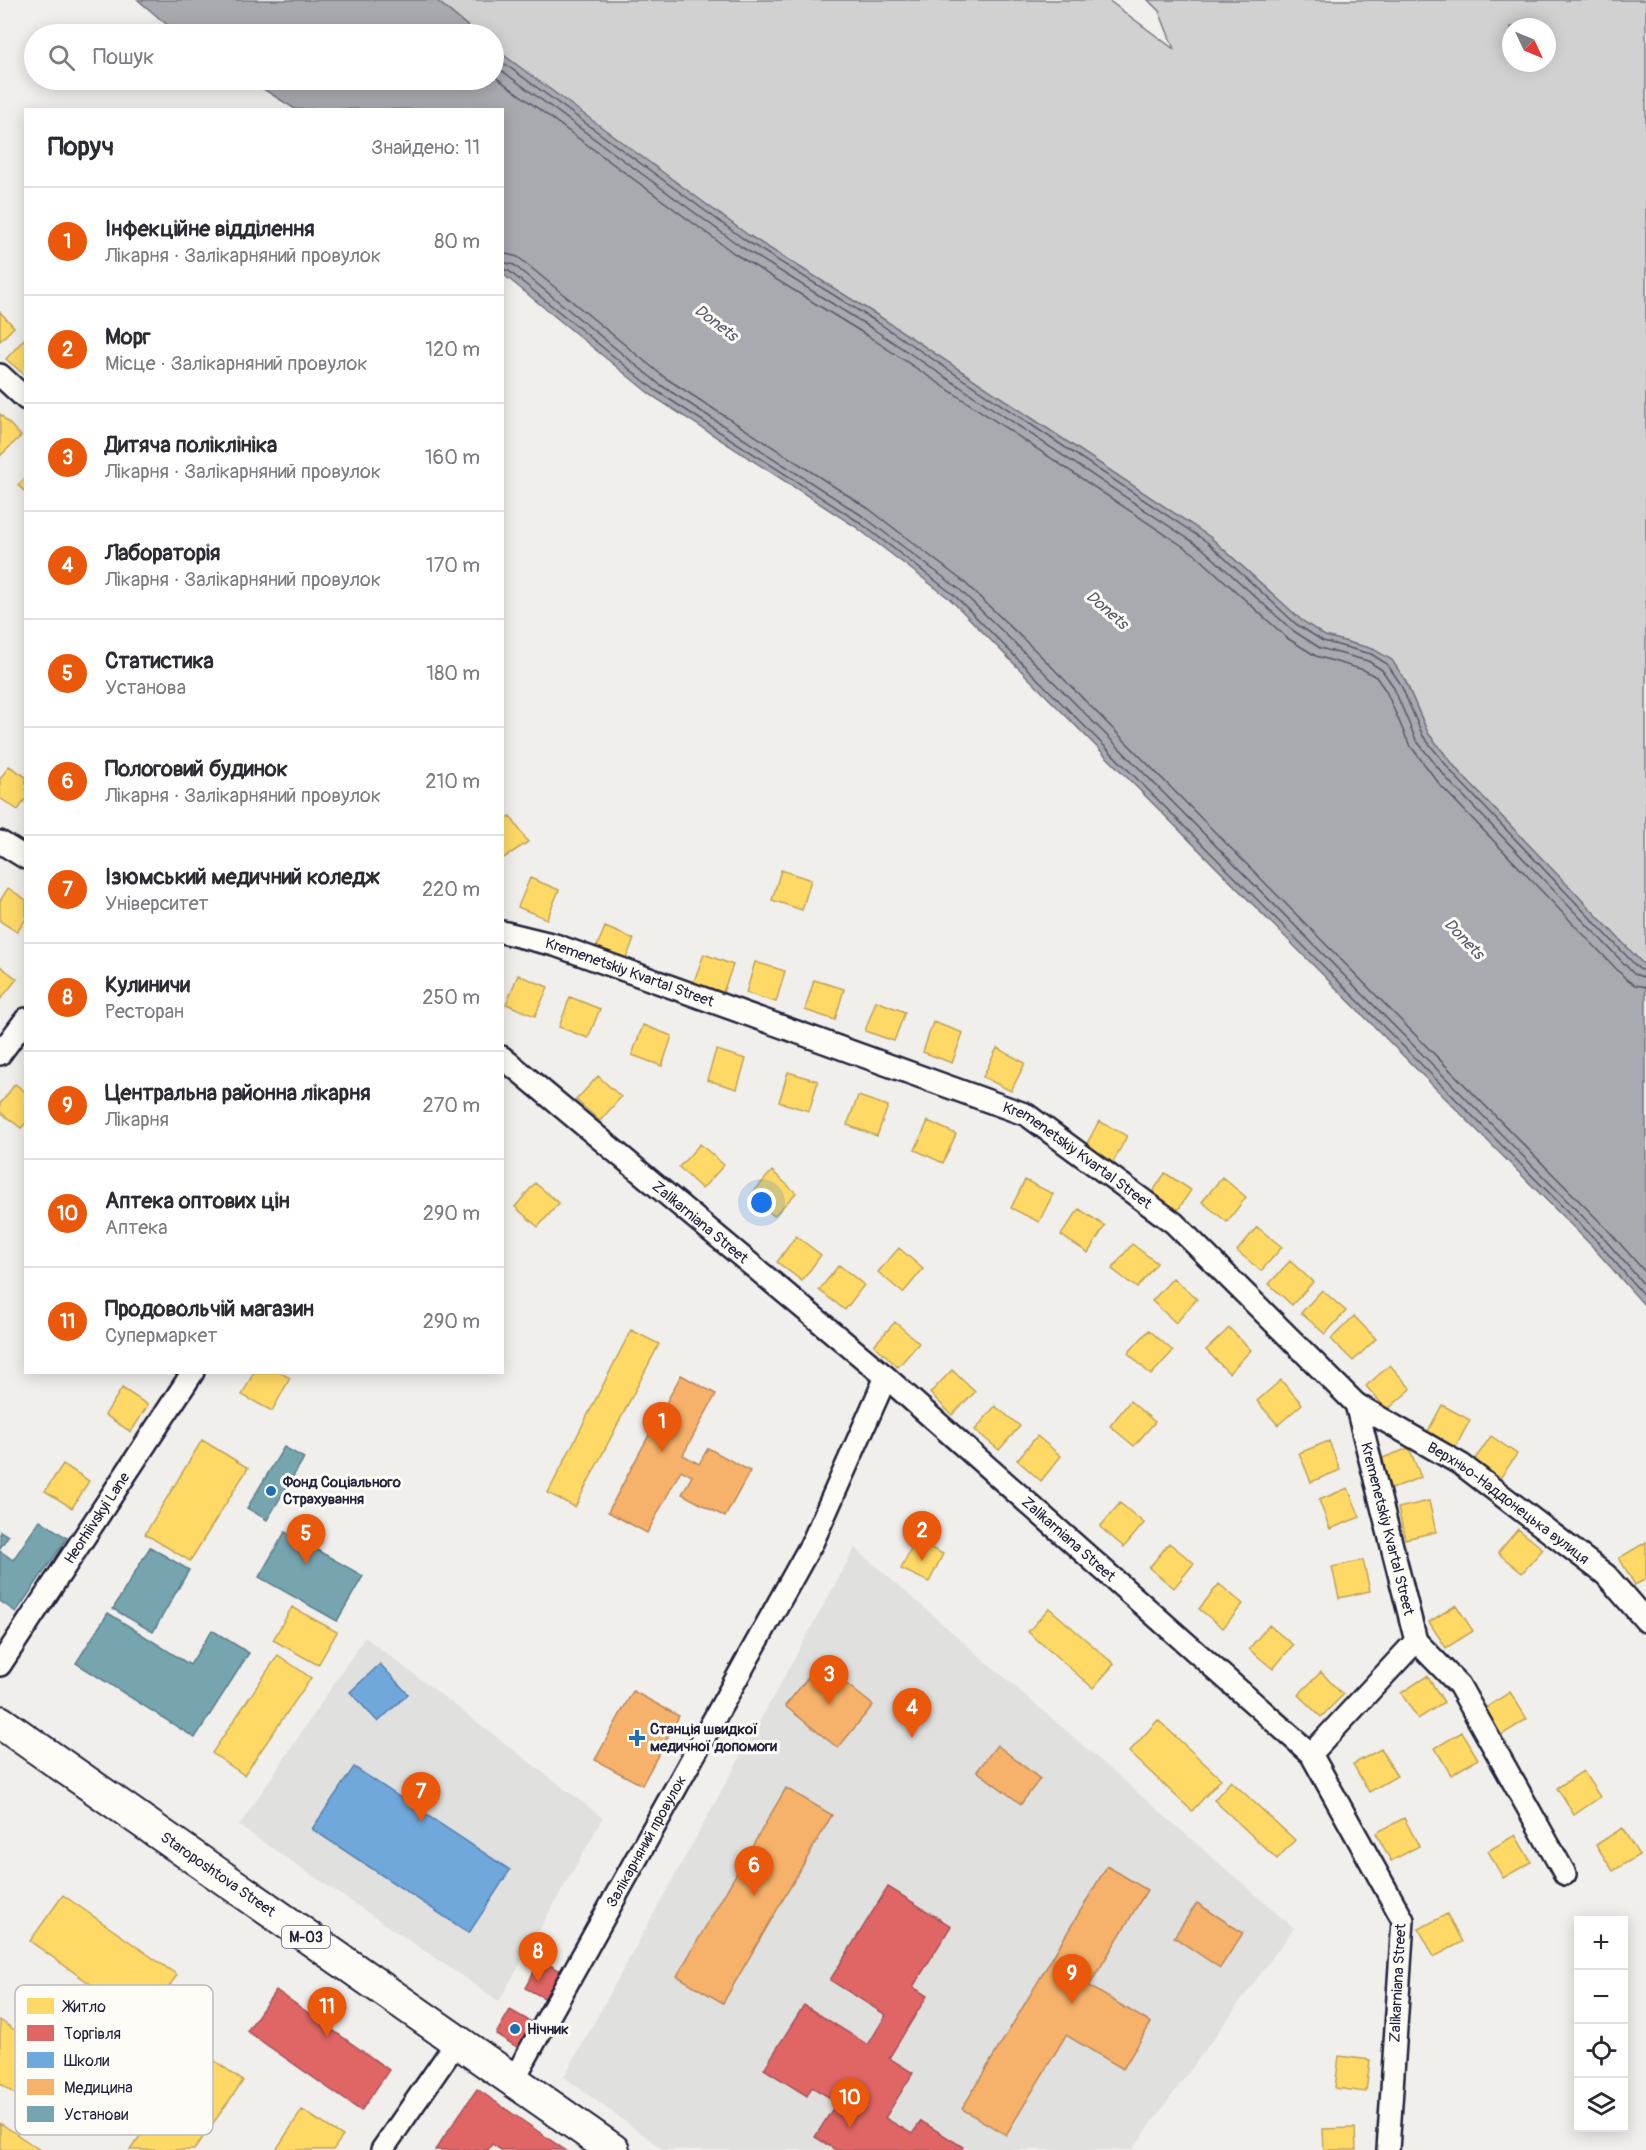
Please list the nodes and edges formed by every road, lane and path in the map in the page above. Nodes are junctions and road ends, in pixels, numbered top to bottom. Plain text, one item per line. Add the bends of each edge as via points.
1 (0, 375) edge
2 (24, 397) edge
3 (0, 842) edge
4 (24, 857) edge
5 (504, 932) edge
6 (24, 1021) edge
7 (0, 1054) edge
8 (504, 1059) edge
9 (192, 1374) edge
10 (886, 1377) junction
11 (1356, 1404) junction
12 (1646, 1621) edge
13 (1416, 1641) junction
14 (0, 1665) edge
15 (0, 1722) edge
16 (1311, 1754) junction
17 (1565, 1874) dead end
18 (456, 2043) junction
19 (514, 2079) junction
20 (382, 2150) edge
21 (613, 2150) edge
22 (1388, 2150) edge

1 - 2 street
3 - 4 street
5 - 11 street, Kremenetskiy Kvartal Street via 555,945 1027,1115 1174,1223
6 - 7 street
8 - 10 street, Zalikarniana Street
9 - 14 street, Heorhiivskyi Lane
10 - 16 street, Zalikarniana Street
10 - 19 street, Залікарняний провулок via 813,1541
11 - 12 street, Верхньо-Наддонецька вулиця via 1462,1465 1606,1575
11 - 13 street, Kremenetskiy Kvartal Street
13 - 16 street
13 - 17 street via 1460,1685
15 - 18 highway, Staroposhtova Street / М-03
16 - 22 street, Zalikarniana Street via 1403,1920
18 - 19 highway, Staroposhtova Street / М-03
18 - 20 street
19 - 21 highway, Staroposhtova Street / М-03

